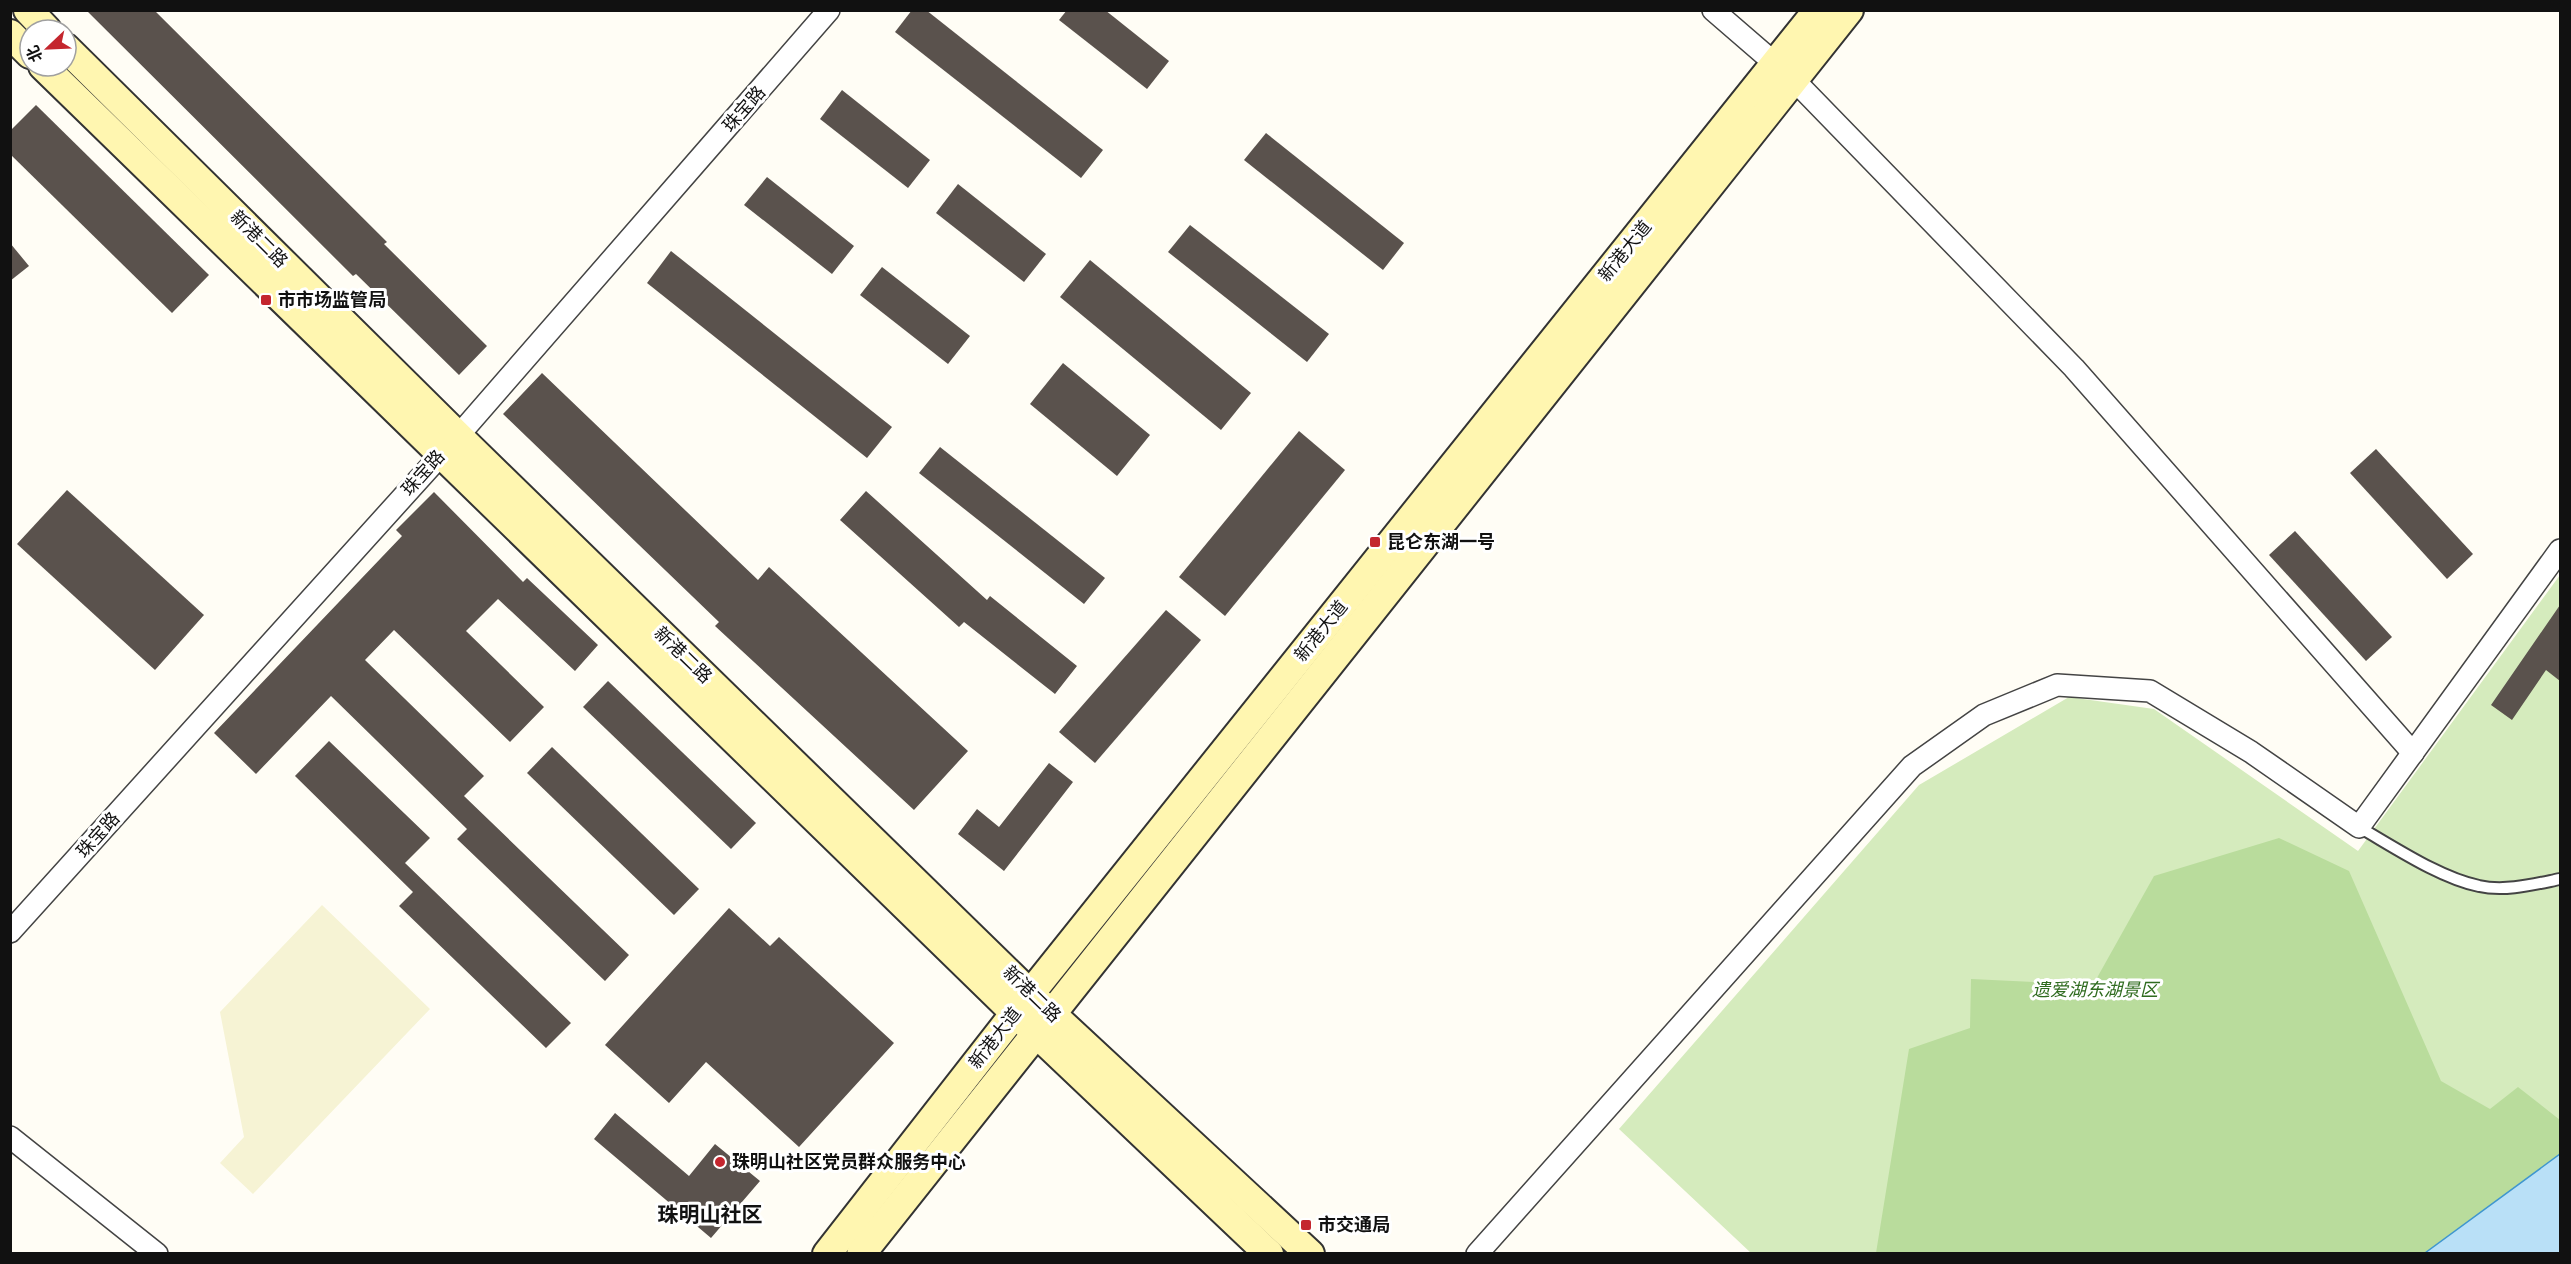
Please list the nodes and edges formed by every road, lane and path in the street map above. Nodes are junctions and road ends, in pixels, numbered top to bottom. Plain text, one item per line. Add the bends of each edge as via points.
1 (829, 10) edge
2 (1713, 10) edge
3 (1818, 10) edge
4 (1850, 10) edge
5 (78, 60) edge
6 (1784, 72) junction
7 (56, 78) edge
8 (449, 445) junction
9 (2560, 550) edge
10 (2413, 753) junction
11 (2360, 827) junction
12 (2560, 879) edge
13 (10, 932) edge
14 (1023, 1003) junction
15 (1045, 1023) junction
16 (10, 1137) edge
17 (157, 1254) edge
18 (827, 1254) edge
19 (861, 1254) edge
20 (1269, 1254) edge
21 (1310, 1254) edge
22 (1477, 1254) edge

1 - 8 street, 珠宝路
2 - 6 street
3 - 6 main road, 新港大道
4 - 6 main road, 新港大道
5 - 8 main road, 新港二路
6 - 10 street via 2074,368
6 - 14 main road, 新港大道
6 - 15 main road, 新港大道
7 - 8 main road, 新港二路
8 - 13 street, 珠宝路
8 - 14 main road, 新港二路
9 - 10 street
10 - 11 street
11 - 12 lane via 2432,868 2479,887 2524,887
11 - 22 street via 2252,752 2150,691 2057,685 1984,715 1912,766
14 - 15 main road, 新港二路
14 - 18 main road, 新港大道
15 - 19 main road, 新港大道
15 - 20 main road, 新港二路
15 - 21 main road, 新港二路
16 - 17 street

